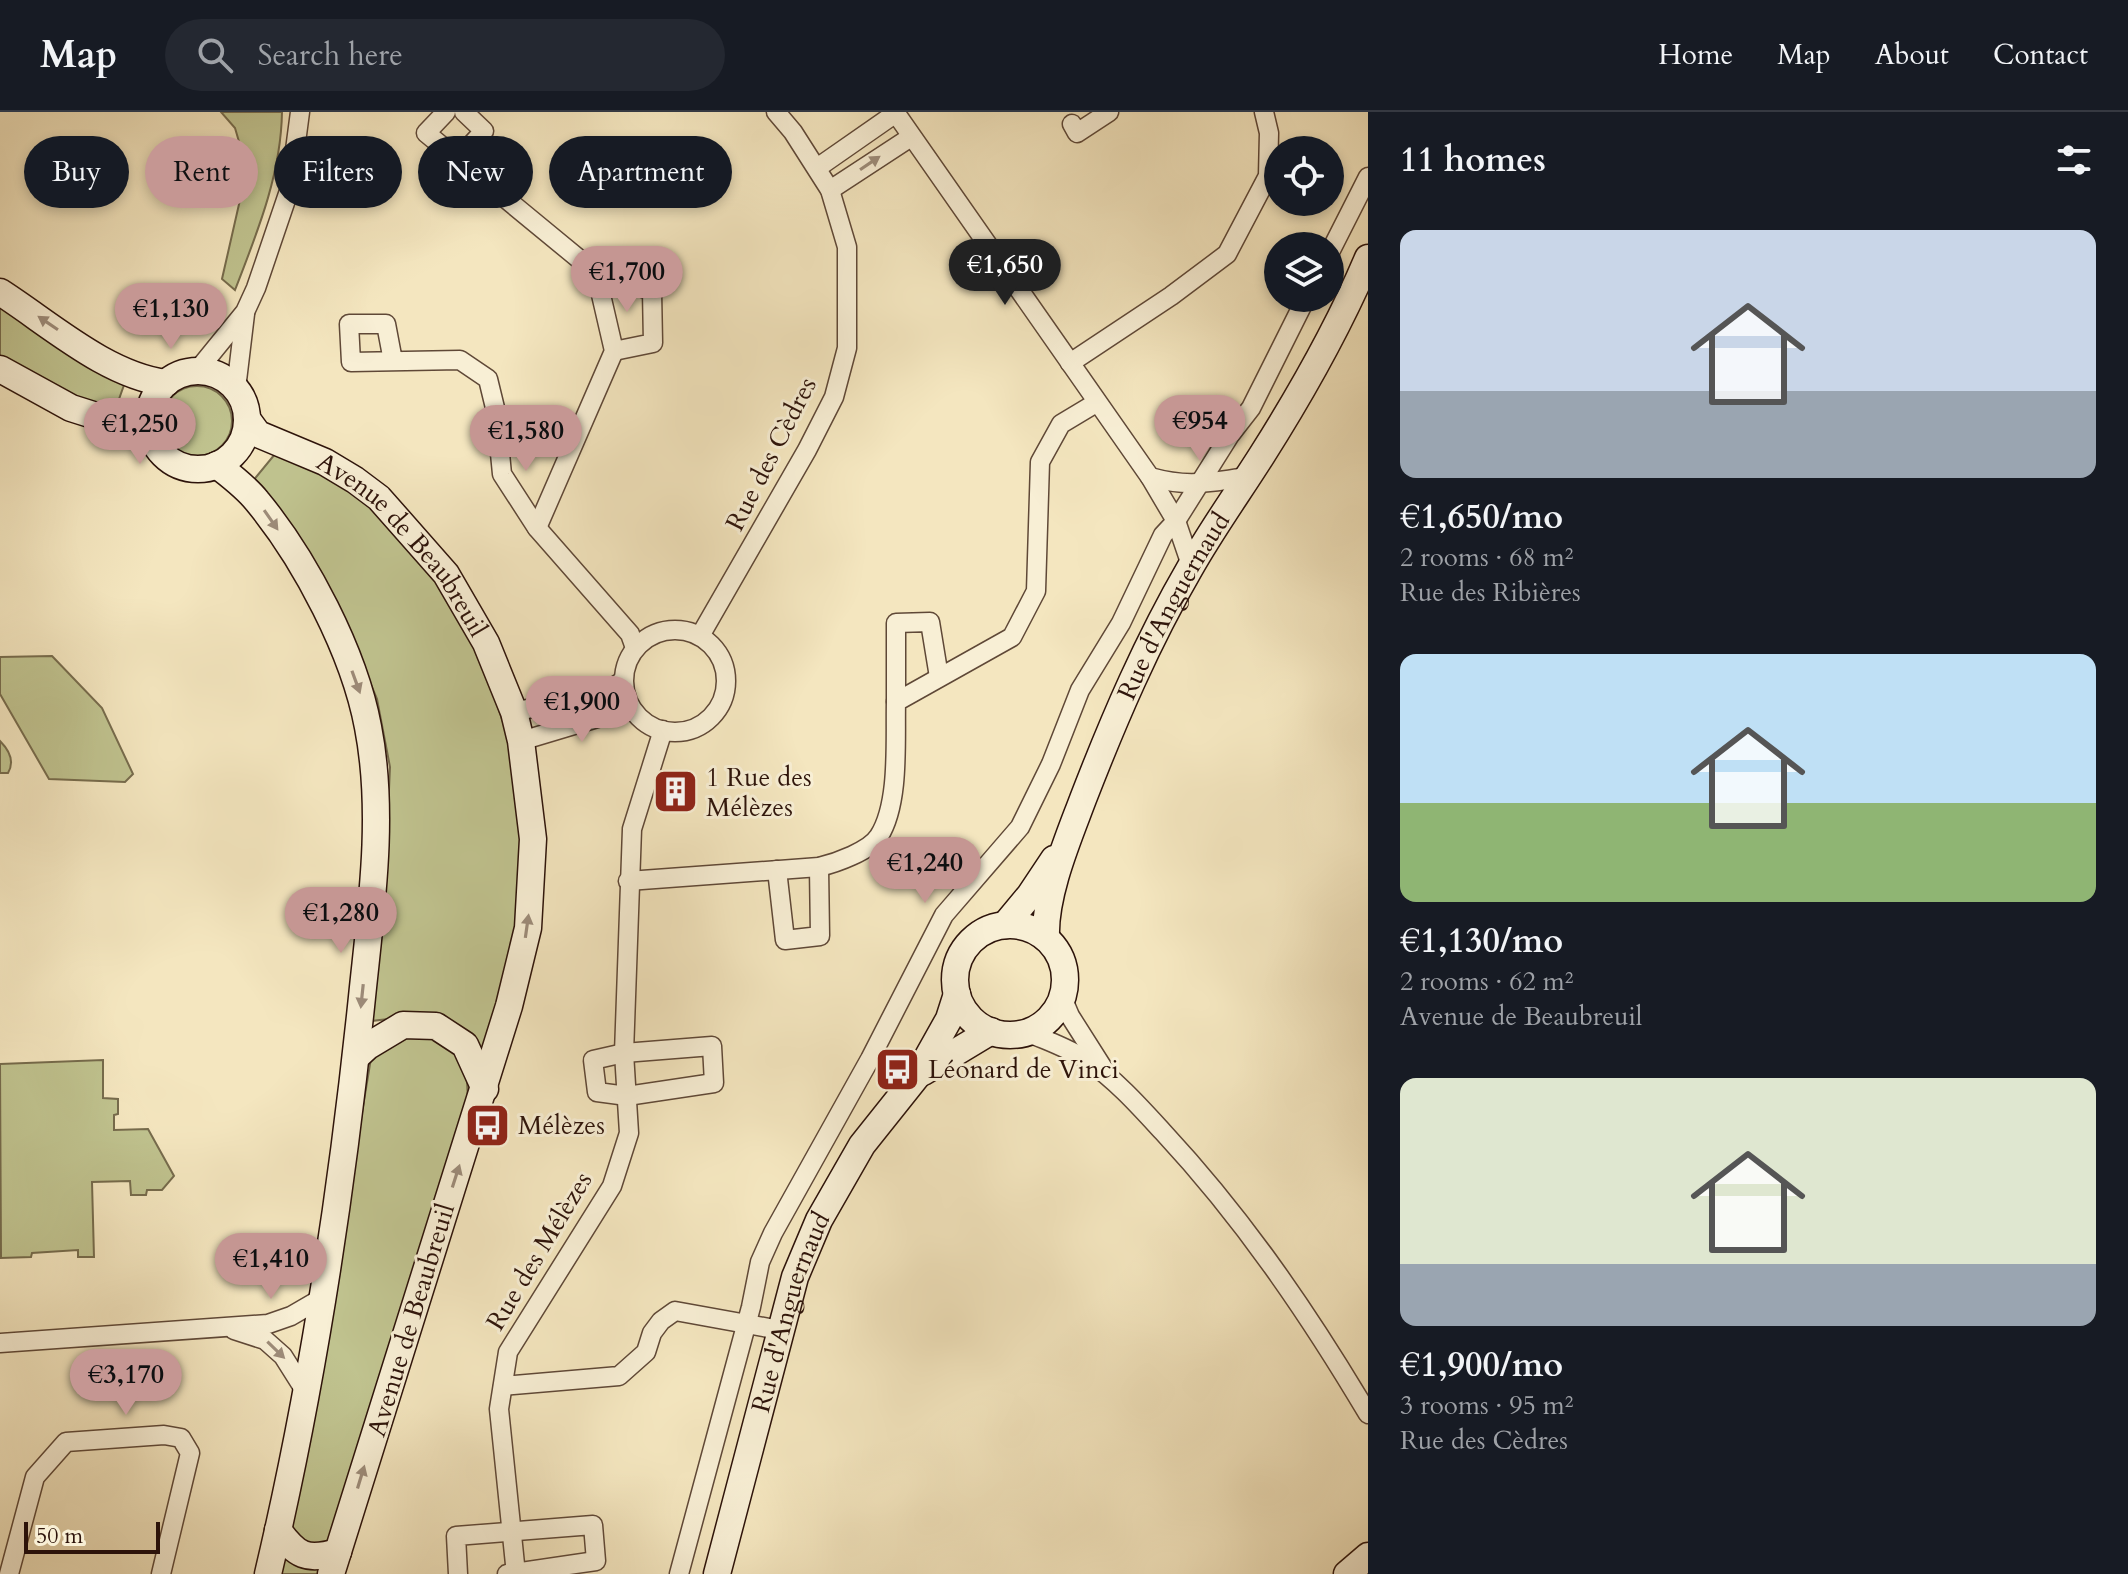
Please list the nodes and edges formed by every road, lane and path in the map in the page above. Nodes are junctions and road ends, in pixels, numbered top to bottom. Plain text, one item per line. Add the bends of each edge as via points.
1 (300, 112) edge
2 (446, 112) edge
3 (464, 112) edge
4 (776, 112) edge
5 (1109, 112) edge
6 (1264, 112) edge
7 (895, 113) edge
8 (1072, 124) dead end
9 (430, 136) edge
10 (479, 136) edge
11 (911, 137) junction
12 (817, 168) junction
13 (1368, 177) edge
14 (830, 190) junction
15 (517, 208) edge
16 (1340, 232) edge
17 (1368, 258) edge
18 (596, 273) junction
19 (0, 292) edge
20 (245, 312) junction
21 (1299, 312) edge
22 (614, 351) junction
23 (393, 361) dead end
24 (1070, 363) junction
25 (0, 369) edge
26 (197, 371) junction
27 (166, 383) junction
28 (236, 389) junction
29 (1096, 403) junction
30 (247, 419) junction
31 (150, 433) junction
32 (217, 465) junction
33 (1150, 477) junction
34 (1248, 477) junction
35 (1199, 485) junction
36 (1176, 521) junction
37 (537, 528) junction
38 (1191, 565) junction
39 (700, 636) junction
40 (635, 648) junction
41 (939, 677) junction
42 (623, 681) junction
43 (896, 702) junction
44 (631, 708) junction
45 (514, 712) junction
46 (663, 730) junction
47 (521, 741) junction
48 (1068, 840) junction
49 (819, 867) junction
50 (777, 870) junction
51 (628, 881) junction
52 (1005, 925) junction
53 (1046, 938) junction
54 (957, 994) junction
55 (1062, 997) junction
56 (991, 1031) junction
57 (1027, 1032) junction
58 (624, 1053) junction
59 (356, 1057) junction
60 (917, 1076) junction
61 (1109, 1077) junction
62 (485, 1089) junction
63 (627, 1096) junction
64 (322, 1298) junction
65 (746, 1322) junction
66 (227, 1328) junction
67 (780, 1330) junction
68 (0, 1343) edge
69 (503, 1386) junction
70 (307, 1394) junction
71 (1368, 1414) edge
72 (278, 1530) junction
73 (512, 1530) junction
74 (1368, 1556) edge
75 (335, 1563) edge
76 (9, 1574) edge
77 (161, 1574) edge
78 (268, 1574) edge
79 (458, 1574) edge
80 (504, 1574) edge
81 (516, 1574) edge
82 (679, 1574) edge
83 (717, 1574) edge
84 (1347, 1574) edge

1 - 20 street via 290,188
2 - 9 street via 426,133
3 - 10 street via 484,131
4 - 12 street, Rue des Cèdres
5 - 8 street via 1077,133
6 - 24 street via 1268,176 1227,254
7 - 11 street
7 - 12 street
14 -> 11 street
11 - 24 street
12 - 14 street, Rue des Cèdres
13 - 16 street
14 - 39 street, Rue des Cèdres via 847,247 847,348 834,397
15 - 18 street
17 - 34 main road, Rue d'Anguernaud via 1351,299
18 - 22 street
18 - 22 street via 652,291 653,343
27 -> 19 main road via 113,367
20 - 26 street
20 - 28 street
21 - 35 street via 1251,408
22 - 37 street
23 - 37 street via 460,360 488,379 502,474
24 - 29 street
25 - 31 main road via 71,408
26 - 27 main road
26 - 28 main road via 225,379
27 - 31 main road via 151,406
28 - 30 main road
29 - 33 street
29 - 41 street via 1061,424 1040,462 1036,591 1012,637
30 - 32 main road via 239,446
30 - 45 main road, Avenue de Beaubreuil via 258,434 325,462 379,498 446,574 486,643
31 - 32 main road via 175,463 203,469
32 -> 59 main road via 256,499 310,579 364,705 375,816
33 - 35 street
33 - 36 street
34 - 35 street
34 - 38 main road, Rue d'Anguernaud
35 - 36 street
36 - 38 street
36 - 65 street via 1163,535 1121,623 1080,690 1020,827 944,915 773,1233 760,1262
37 - 40 street via 630,634
38 - 48 main road, Rue d'Anguernaud via 1147,644
39 - 40 street via 666,630
39 - 46 street via 722,660 722,699 709,719 695,728
40 - 42 street
41 - 43 street
41 - 43 street via 930,622 896,623
42 - 44 street
42 - 45 street via 607,691
43 - 49 street via 894,795 879,838 843,861
44 - 46 street via 650,726
44 - 47 street
45 - 47 main road, Avenue de Beaubreuil
46 - 51 street, Rue des Mélèzes via 632,829
62 -> 47 main road, Avenue de Beaubreuil via 528,928 533,839
48 - 52 main road, Rue d'Anguernaud
48 - 53 main road, Rue d'Anguernaud via 1049,905
49 - 50 street
49 - 50 street via 820,936 785,940
50 - 51 street
51 - 58 street, Rue des Mélèzes
52 - 53 main road
52 - 54 main road, Rue d'Anguernaud via 981,934 963,952 956,968
53 - 55 main road via 1064,969
54 - 56 main road via 968,1016
54 - 60 main road, Rue d'Anguernaud
55 - 57 main road via 1049,1019
55 - 61 street
56 - 57 main road
56 - 60 main road, Rue d'Anguernaud
57 - 61 street via 1086,1059
58 - 63 street, Rue des Mélèzes
58 - 63 street via 593,1060 597,1092
58 - 63 street via 712,1046 714,1083
59 - 62 main road via 403,1025 436,1026 465,1045
59 - 64 main road
60 - 67 main road, Rue d'Anguernaud via 862,1145 819,1220
61 - 71 street via 1234,1214 1296,1299
75 -> 62 main road, Avenue de Beaubreuil
63 - 69 street, Rue des Mélèzes via 629,1133 612,1186 508,1352
64 - 66 street via 268,1324
64 - 70 main road
65 - 67 street
65 - 69 street via 675,1311 652,1333 646,1352 619,1376
65 - 82 street
66 - 68 street
66 -> 70 street via 265,1340 283,1356
67 - 83 main road, Rue d'Anguernaud
69 - 73 street, Rue des Mélèzes via 499,1409
70 - 72 main road
72 - 75 main road, Avenue de Beaubreuil via 292,1549
72 - 78 main road
73 - 79 street via 456,1536
73 - 81 street, Rue des Mélèzes
73 - 81 street via 593,1525 596,1561
74 - 84 main road
76 - 77 street via 35,1477 66,1442 164,1435 181,1438 190,1453
80 - 81 street

